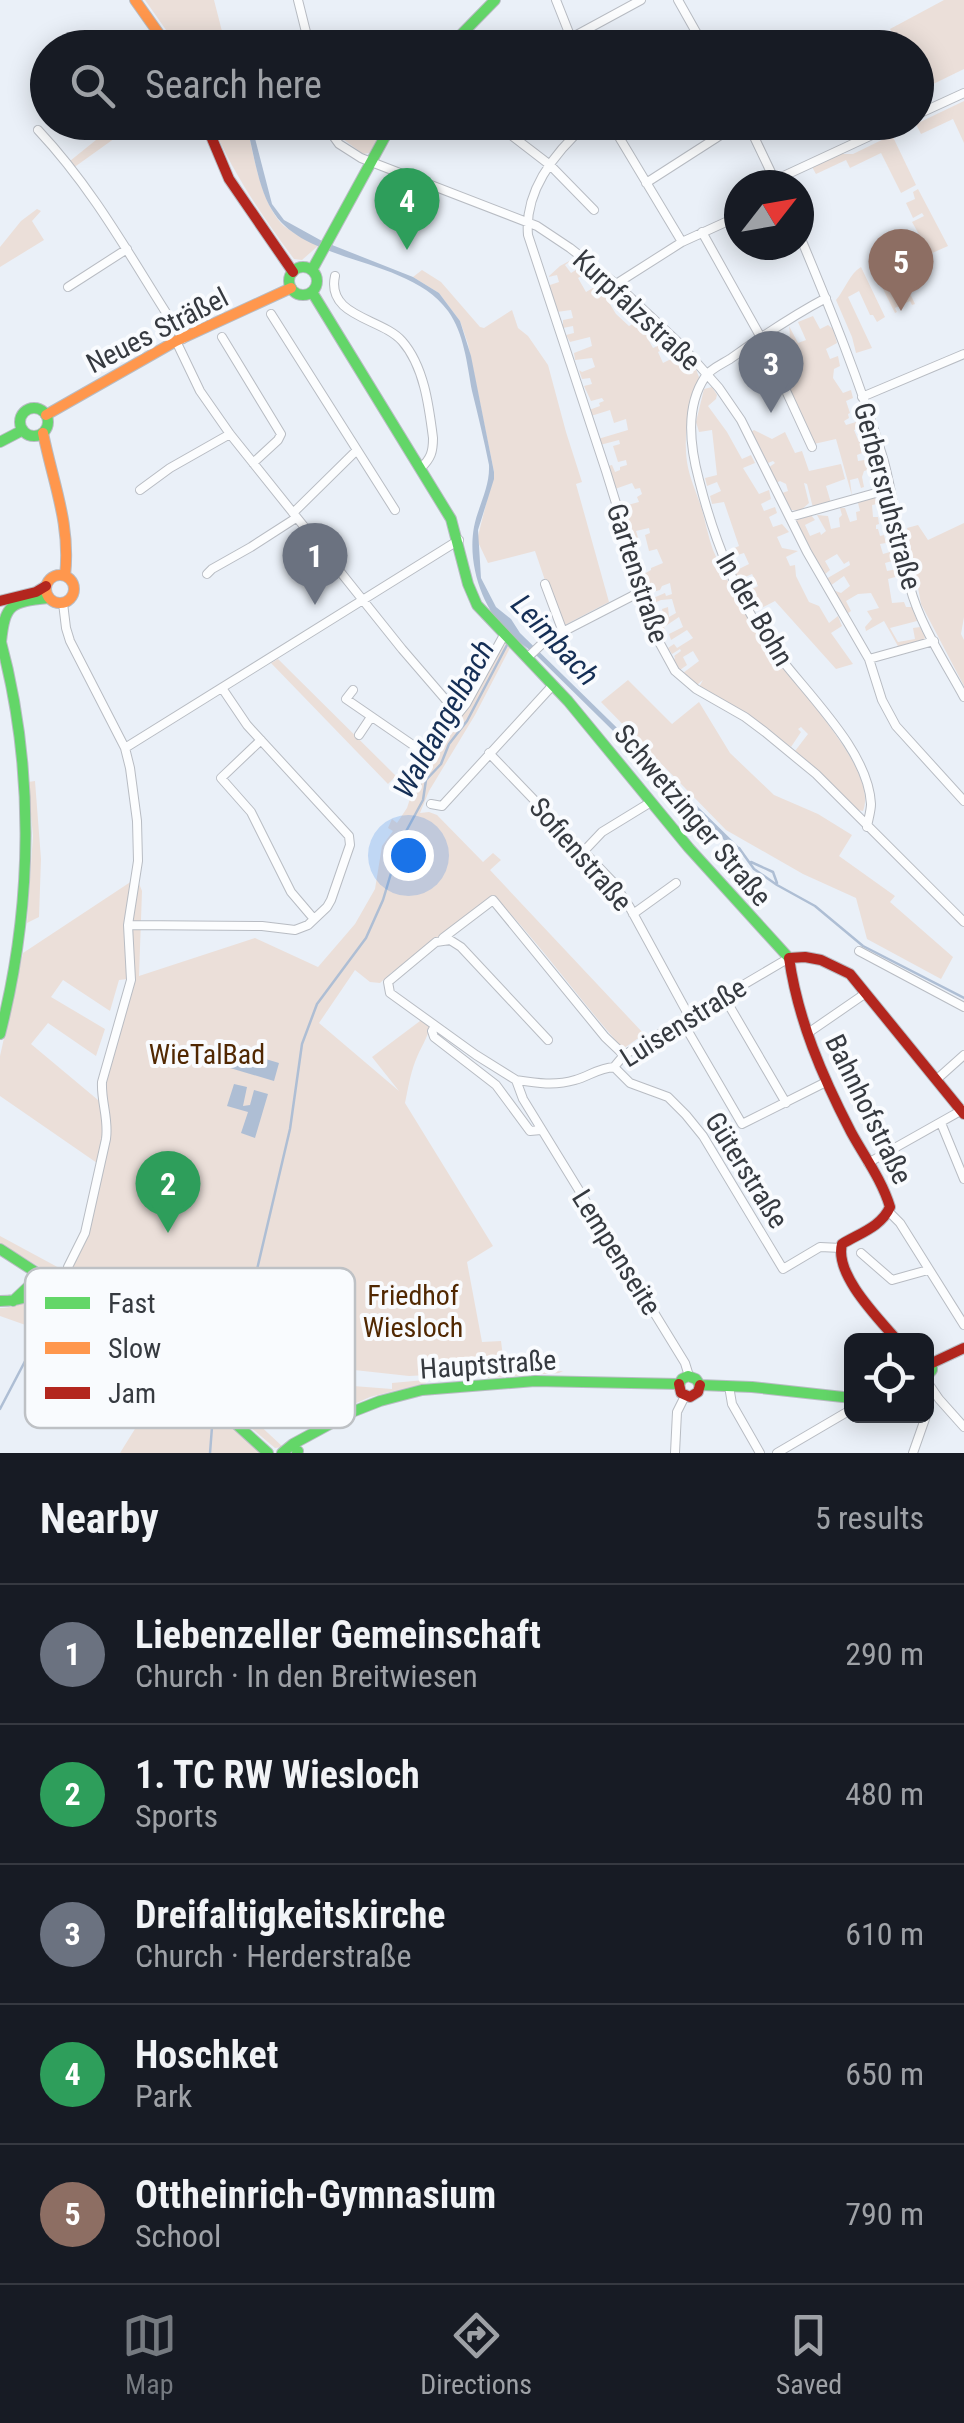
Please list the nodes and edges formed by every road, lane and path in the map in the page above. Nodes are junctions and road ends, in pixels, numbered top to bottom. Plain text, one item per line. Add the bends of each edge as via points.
1 (135, 0) edge
2 (298, 0) edge
3 (495, 0) edge
4 (556, 0) edge
5 (641, 0) edge
6 (678, 0) edge
7 (156, 30) edge
8 (306, 30) edge
9 (466, 30) edge
10 (568, 30) edge
11 (594, 30) edge
12 (695, 30) edge
13 (964, 92) edge
14 (934, 106) edge
15 (47, 140) edge
16 (212, 140) edge
17 (335, 140) edge
18 (382, 140) edge
19 (518, 140) edge
20 (571, 140) edge
21 (621, 140) edge
22 (715, 140) edge
23 (753, 140) edge
24 (863, 140) edge
25 (369, 162) junction
26 (550, 164) junction
27 (769, 170) edge
28 (802, 170) edge
29 (646, 183) junction
30 (594, 210) dead end
31 (526, 221) junction
32 (724, 222) edge
33 (702, 232) junction
34 (682, 242) junction
35 (127, 249) junction
36 (810, 260) edge
37 (312, 270) junction
38 (293, 272) junction
39 (335, 276) dead end
40 (616, 284) junction
41 (68, 288) dead end
42 (291, 288) junction
43 (312, 292) junction
44 (826, 298) junction
45 (271, 314) dead end
46 (222, 337) dead end
47 (761, 337) junction
48 (179, 340) junction
49 (964, 354) edge
50 (706, 374) junction
51 (862, 397) junction
52 (46, 415) junction
53 (22, 430) junction
54 (230, 434) junction
55 (39, 435) junction
56 (0, 442) edge
57 (812, 447) dead end
58 (358, 450) junction
59 (253, 463) junction
60 (421, 468) junction
61 (890, 488) junction
62 (140, 490) dead end
63 (396, 510) dead end
64 (294, 516) junction
65 (790, 517) junction
66 (458, 540) junction
67 (207, 574) dead end
68 (65, 576) junction
69 (544, 584) dead end
70 (48, 592) junction
71 (640, 592) junction
72 (0, 600) edge
73 (362, 600) junction
74 (63, 603) junction
75 (562, 632) junction
76 (507, 639) junction
77 (1, 640) edge
78 (934, 641) junction
79 (530, 656) junction
80 (0, 659) edge
81 (870, 662) junction
82 (553, 685) junction
83 (222, 688) junction
84 (353, 690) dead end
85 (964, 698) edge
86 (346, 700) junction
87 (14, 705) junction
88 (340, 709) dead end
89 (458, 714) junction
90 (371, 717) junction
91 (358, 736) dead end
92 (261, 740) junction
93 (125, 748) junction
94 (489, 753) junction
95 (426, 754) junction
96 (415, 788) dead end
97 (964, 801) edge
98 (650, 802) junction
99 (432, 804) dead end
100 (867, 826) junction
101 (584, 851) junction
102 (676, 883) dead end
103 (634, 914) junction
104 (314, 920) junction
105 (964, 922) edge
106 (128, 924) junction
107 (442, 939) junction
108 (859, 951) dead end
109 (789, 958) junction
110 (866, 993) junction
111 (723, 995) junction
112 (964, 1007) edge
113 (686, 1018) junction
114 (435, 1026) junction
115 (808, 1033) junction
116 (0, 1034) edge
117 (548, 1040) dead end
118 (624, 1054) junction
119 (964, 1056) edge
120 (614, 1067) junction
121 (516, 1080) junction
122 (936, 1080) junction
123 (826, 1082) junction
124 (786, 1102) junction
125 (963, 1111) edge
126 (940, 1123) junction
127 (541, 1130) junction
128 (868, 1164) junction
129 (964, 1179) edge
130 (890, 1213) junction
131 (840, 1248) junction
132 (0, 1250) edge
133 (862, 1253) dead end
134 (21, 1262) junction
135 (31, 1268) edge
136 (68, 1268) edge
137 (928, 1270) junction
138 (24, 1290) joint
139 (6, 1301) edge
140 (964, 1325) edge
141 (891, 1333) edge
142 (964, 1348) edge
143 (934, 1358) edge
144 (689, 1376) junction
145 (679, 1384) junction
146 (700, 1385) junction
147 (729, 1386) junction
148 (685, 1396) junction
149 (844, 1397) edge
150 (934, 1410) edge
151 (355, 1411) edge
152 (844, 1414) edge
153 (925, 1423) edge
154 (964, 1427) edge
155 (240, 1428) edge
156 (324, 1428) edge
157 (311, 1436) junction
158 (296, 1452) edge
159 (268, 1453) edge
160 (282, 1453) edge
161 (675, 1453) edge
162 (760, 1453) edge
163 (777, 1453) edge
164 (914, 1453) edge

1 - 7 street
2 - 8 street
3 - 9 street
4 - 10 street
5 - 11 street
6 - 12 street
13 - 14 street
15 - 35 street
16 - 38 street via 229,178
17 - 25 street, Kurpfalzstraße
18 - 25 street
19 - 26 street
20 - 26 street
21 - 29 street
22 - 29 street
23 - 27 street
24 - 28 street
25 - 31 street, Kurpfalzstraße
25 - 37 street
26 - 30 street
26 - 31 street
29 - 34 street
31 - 40 street, Kurpfalzstraße
31 - 71 street, Gartenstraße
32 - 33 street
33 - 34 street
33 - 47 street
34 - 40 street
35 - 41 street
35 - 48 street
36 - 44 street, Gerbersruhstraße
37 - 38 street
37 - 43 street
38 - 42 street
39 - 60 street via 335,294 348,311 402,340 417,366 433,438
40 - 50 street, Kurpfalzstraße
42 - 43 street
42 - 48 street, Neues Sträßel
43 - 60 street, Schwetzinger Straße
44 - 47 street
44 - 51 street, Gerbersruhstraße
45 - 58 street
46 - 59 street via 281,434
47 - 50 street
47 - 57 street
48 - 52 street, Neues Sträßel
48 - 54 street via 200,391
49 - 51 street
50 - 65 street, Kurpfalzstraße via 741,420
50 - 100 street, In der Bohn via 691,422 692,454 714,538 761,631 847,742 871,804
51 - 61 street, Gerbersruhstraße
52 - 53 street via 28,410
52 - 55 street via 48,425
53 - 55 street
53 - 56 street
54 - 59 street
54 - 62 street
55 - 68 street via 67,526
58 - 63 street
58 - 64 street
59 - 64 street
60 - 66 street, Schwetzinger Straße
61 - 65 street
61 - 78 street, Gerbersruhstraße via 910,588
64 - 67 street
64 - 73 street
65 - 81 street, Kurpfalzstraße
66 - 73 street
66 - 76 street, Schwetzinger Straße via 471,594
68 - 70 street via 55,576
68 - 74 street via 74,591
69 - 75 street
70 - 72 street
70 - 74 street
70 - 77 street via 10,608
71 - 75 street
71 - 100 street, Gartenstraße via 675,671 765,732
73 - 83 street
73 - 89 street
74 - 93 street via 70,640
75 - 79 street
76 - 79 street, Schwetzinger Straße
76 - 89 street
77 - 87 street
78 - 81 street
78 - 85 street, Gerbersruhstraße
79 - 82 street, Schwetzinger Straße
80 - 87 street
81 - 97 street, Kurpfalzstraße via 896,726
82 - 94 street
82 - 98 street, Schwetzinger Straße
83 - 92 street
83 - 93 street
84 - 86 street
86 - 88 street
86 - 90 street
87 - 116 street via 24,788 23,912
89 - 95 street
90 - 91 street
90 - 95 street
92 - 104 street via 350,838 332,900
92 - 104 street via 221,778 251,812 294,897
93 - 106 street via 138,834
94 - 99 street via 442,806
94 - 101 street, Sofienstraße
95 - 96 street
98 - 101 street
98 - 109 street, Schwetzinger Straße
100 - 105 street, Gartenstraße
101 - 103 street, Sofienstraße
102 - 103 street
103 - 113 street, Sofienstraße
104 - 106 street via 295,930
106 - 136 street via 131,980 102,1082 106,1139 85,1234
107 - 114 street, Lempenseite via 388,982 390,993
107 - 117 street via 461,947
107 - 118 street, Lempenseite via 493,900
108 - 112 street
109 - 110 street via 828,962
109 - 111 street, Luisenstraße
109 - 115 street, Bahnhofstraße
110 - 115 street
110 - 122 street
111 - 113 street, Luisenstraße
111 - 124 street
113 - 118 street, Luisenstraße
113 - 124 street, Sofienstraße via 742,1124
114 - 121 street, Lempenseite
114 - 127 street, Lempenseite via 434,1037 496,1085 530,1131
115 - 123 street, Bahnhofstraße
118 - 120 street, Luisenstraße
119 - 122 street
120 - 121 street, Luisenstraße via 563,1084
120 - 131 street, Güterstraße via 686,1115 782,1270 820,1247
121 - 127 street, Lempenseite
122 - 125 street
123 - 124 street
123 - 128 street, Bahnhofstraße
125 - 126 street
126 - 128 street
126 - 129 street
127 - 144 street, Lempenseite
128 - 130 street, Bahnhofstraße
130 - 131 street, Güterstraße
130 - 137 street, Bahnhofstraße
131 - 141 street via 844,1267
132 - 134 street
133 - 137 street via 892,1280
134 - 135 street
134 - 138 street
137 - 140 street, Bahnhofstraße
138 - 139 street
142 - 143 street
144 - 145 street
144 - 146 street
145 - 148 street
145 - 151 street, Hauptstraße via 568,1380 448,1387
146 - 147 street
146 - 148 street via 695,1396
147 - 149 street
147 - 162 street
148 - 161 street via 677,1412
150 - 154 street
152 - 163 street
153 - 164 street
155 - 159 street
156 - 157 street, Hauptstraße
157 - 158 street, Hauptstraße
157 - 160 street, Hauptstraße

